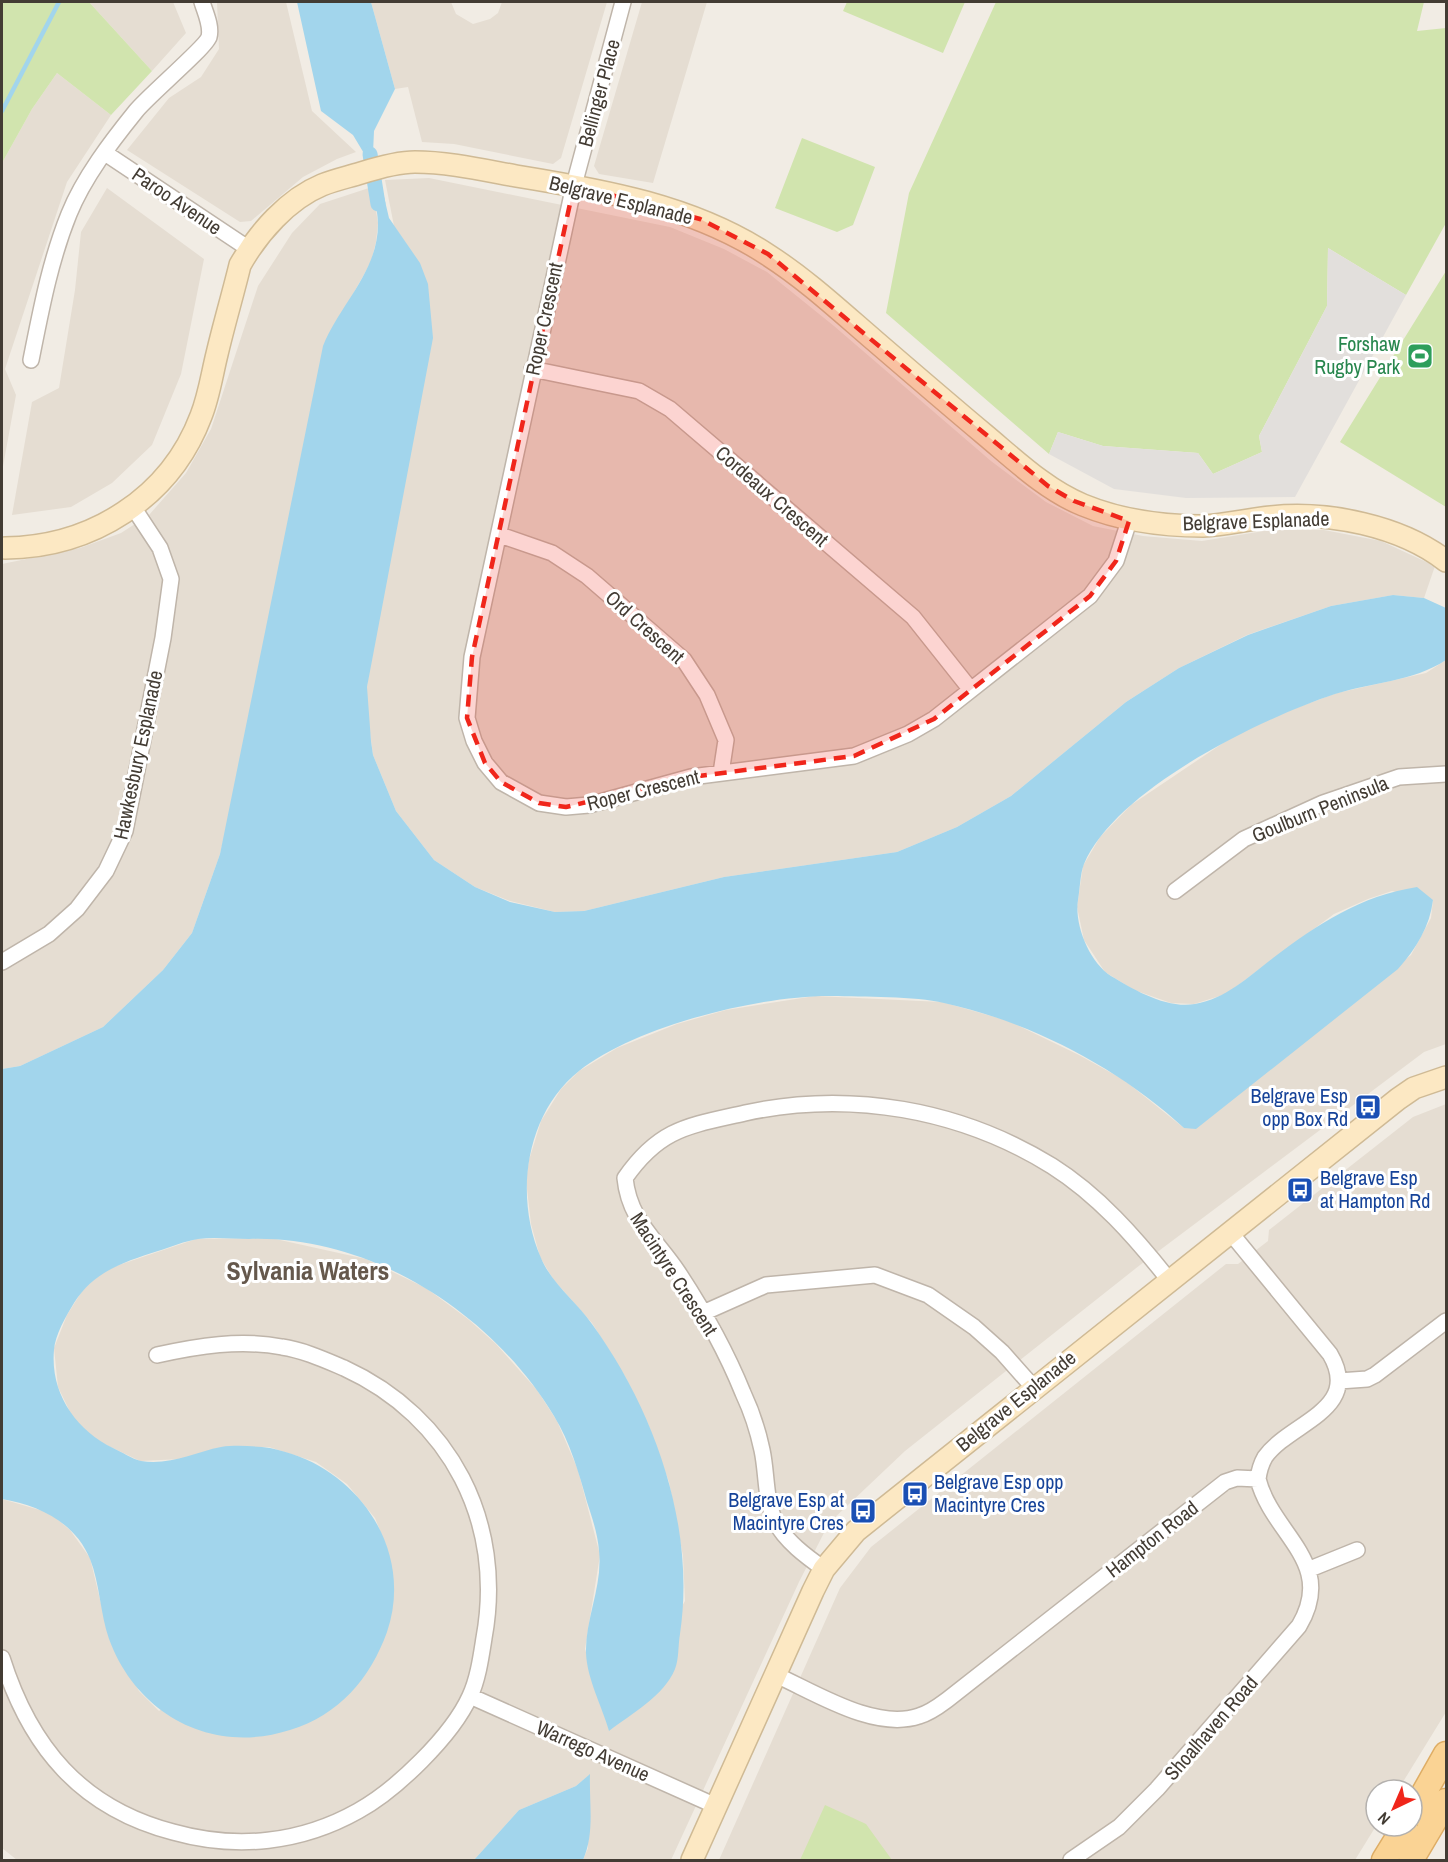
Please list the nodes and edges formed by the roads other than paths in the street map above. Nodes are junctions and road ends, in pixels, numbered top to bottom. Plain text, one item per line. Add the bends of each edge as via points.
1 (202, 2) edge
2 (623, 2) edge
3 (105, 153) junction
4 (574, 185) junction
5 (249, 249) junction
6 (32, 360) dead end
7 (532, 369) junction
8 (133, 507) junction
9 (1129, 521) junction
10 (500, 535) junction
11 (3, 548) edge
12 (1446, 561) edge
13 (971, 690) junction
14 (721, 773) junction
15 (1446, 774) edge
16 (1175, 891) dead end
17 (2, 962) edge
18 (1446, 1077) edge
19 (1230, 1232) junction
20 (1169, 1280) junction
21 (703, 1313) junction
22 (1446, 1321) edge
23 (157, 1355) dead end
24 (1339, 1381) junction
25 (1033, 1388) junction
26 (1258, 1479) junction
27 (1358, 1550) dead end
28 (824, 1569) junction
29 (1310, 1569) junction
30 (2, 1658) edge
31 (776, 1675) junction
32 (470, 1696) junction
33 (1446, 1754) edge
34 (1424, 1793) edge
35 (1446, 1801) edge
36 (716, 1806) junction
37 (1398, 1838) edge
38 (692, 1860) edge
39 (1071, 1860) edge
40 (1384, 1860) edge
41 (1411, 1860) edge

1 - 3 street via 209,27 206,44 154,90
2 - 4 street, Bellinger Place
3 - 5 street, Paroo Avenue
3 - 6 street via 69,214 46,285
4 - 5 street, Belgrave Esplanade via 412,162 319,186 283,210
4 - 7 street, Roper Crescent
4 - 9 street, Belgrave Esplanade via 700,219 768,254 814,288 1048,486 1074,501
5 - 8 street, Belgrave Esplanade via 240,265 198,424 167,477
7 - 10 street, Roper Crescent
7 - 13 street, Cordeaux Crescent via 639,392 670,409 913,617
8 - 11 street, Belgrave Esplanade via 117,519 59,542
8 - 17 street, Hawkesbury Esplanade via 160,548 171,579 125,831 106,871 77,909 49,934
9 - 12 street, Belgrave Esplanade via 1206,526 1275,516 1347,519 1396,535
9 - 13 street, Roper Crescent via 1116,561 1090,596
10 - 14 street, Ord Crescent via 552,553 587,576 684,660 707,695 726,740
10 - 14 street, Roper Crescent via 472,657 467,718 485,763 501,782 539,803 566,807
13 - 14 street, Roper Crescent via 908,734 854,756
15 - 16 street, Goulburn Peninsula via 1399,777 1323,803 1244,839
18 - 19 street, Belgrave Esplanade via 1398,1099
19 - 20 street, Belgrave Esplanade
19 - 24 street via 1330,1353
20 - 21 street, Macintyre Crescent via 1103,1206 1053,1167 1022,1149 967,1126 910,1111 877,1105 807,1103 689,1125 652,1145 625,1178 630,1206
20 - 25 street, Belgrave Esplanade
21 - 25 street via 766,1285 875,1275 928,1295 974,1327
21 - 28 street, Macintyre Crescent via 744,1393 762,1449 775,1521 797,1547
22 - 24 street via 1375,1375
23 - 32 street via 202,1345 282,1347 326,1360 370,1380 409,1407 451,1461 469,1491 480,1521 489,1567 490,1606
24 - 26 street via 1328,1407 1266,1457
25 - 28 street, Belgrave Esplanade via 869,1519
26 - 29 street via 1268,1506
26 - 31 street, Hampton Road via 1225,1482 948,1700 919,1716 894,1720 865,1715
27 - 29 street
28 - 31 street, Belgrave Esplanade
29 - 39 street, Shoalhaven Road via 1308,1610 1299,1626 1157,1789 1119,1827
30 - 32 street via 14,1696 30,1727 70,1777 101,1803 136,1822 204,1840 235,1842 290,1837 328,1827 349,1816 374,1802 414,1770
31 - 36 street, Belgrave Esplanade
32 - 36 street, Warrego Avenue
33 - 34 main road
35 - 41 main road
36 - 38 street, Belgrave Esplanade
37 - 40 main road

